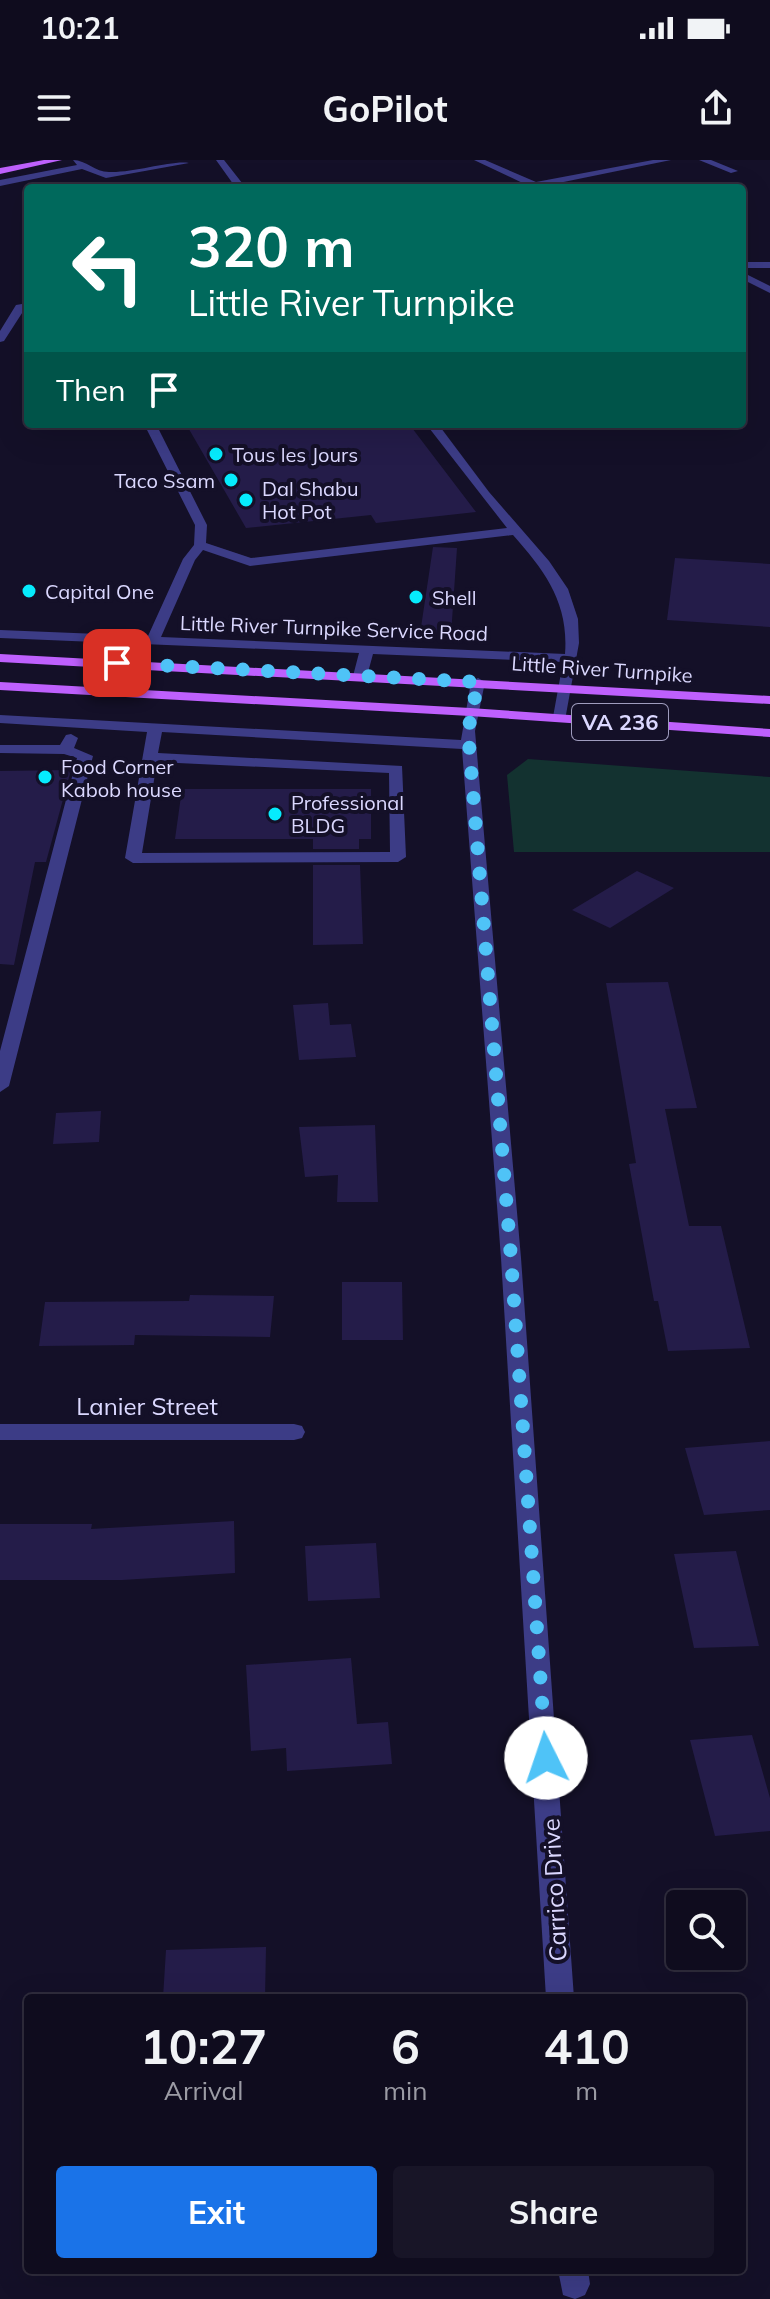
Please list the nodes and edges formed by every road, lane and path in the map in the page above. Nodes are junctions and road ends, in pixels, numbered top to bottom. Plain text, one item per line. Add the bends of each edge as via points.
1 (58, 160) edge
2 (155, 160) edge
3 (180, 160) edge
4 (220, 160) edge
5 (478, 160) edge
6 (611, 160) edge
7 (667, 160) edge
8 (703, 160) edge
9 (83, 165) edge
10 (142, 165) edge
11 (166, 166) junction
12 (0, 171) edge
13 (734, 171) dead end
14 (517, 177) junction
15 (0, 183) edge
16 (238, 184) edge
17 (533, 184) edge
18 (548, 184) edge
19 (746, 265) edge
20 (770, 265) edge
21 (746, 277) edge
22 (770, 290) edge
23 (24, 307) edge
24 (5, 308) dead end
25 (0, 339) edge
26 (152, 428) edge
27 (435, 428) edge
28 (516, 531) junction
29 (200, 545) junction
30 (0, 634) edge
31 (60, 637) junction
32 (153, 640) junction
33 (367, 648) junction
34 (0, 658) edge
35 (570, 658) junction
36 (47, 660) junction
37 (360, 676) junction
38 (478, 682) junction
39 (0, 686) edge
40 (566, 687) junction
41 (770, 700) edge
42 (470, 712) junction
43 (560, 717) junction
44 (0, 719) edge
45 (78, 724) junction
46 (155, 728) junction
47 (770, 733) edge
48 (469, 745) junction
49 (0, 749) edge
50 (65, 750) junction
51 (150, 757) junction
52 (0, 1086) edge
53 (0, 1432) edge
54 (294, 1432) dead end
55 (560, 1994) edge

1 - 12 main road
2 - 11 street
3 - 11 street via 185,163
4 - 16 street
5 - 14 street
6 - 14 street
7 - 18 street
8 - 13 street
9 - 10 street
9 - 10 street via 106,175
9 - 15 street
10 - 11 street
14 - 17 street
19 - 20 street
21 - 22 street
23 - 24 street
23 - 25 street
26 - 29 street via 201,525
27 - 28 street
28 - 29 street via 250,562
28 - 35 street via 545,560 561,590 571,620
29 - 32 street
30 - 31 street, Little River Turnpike Service Road
31 - 32 street, Little River Turnpike Service Road
31 - 36 street
32 - 33 street, Little River Turnpike Service Road
33 - 35 street, Little River Turnpike Service Road
33 - 37 street
34 - 36 main road, Little River Turnpike / VA 236
35 - 40 street
36 - 37 main road, Little River Turnpike / VA 236
37 - 38 main road, Little River Turnpike / VA 236
38 - 40 main road, Little River Turnpike / VA 236
38 - 42 street, Carrico Drive
39 - 42 main road, VA 236
40 - 41 main road, Little River Turnpike / VA 236
40 - 43 street
42 - 43 main road, VA 236
42 - 48 street, Carrico Drive
43 - 47 main road, VA 236
44 - 45 street
45 - 46 street
45 - 50 street
46 - 48 street
46 - 51 street
48 - 55 street, Carrico Drive via 512,1274
49 - 50 street
50 - 52 street via 85,756
51 - 51 street via 133,858 398,857 397,769
53 - 54 street, Lanier Street

